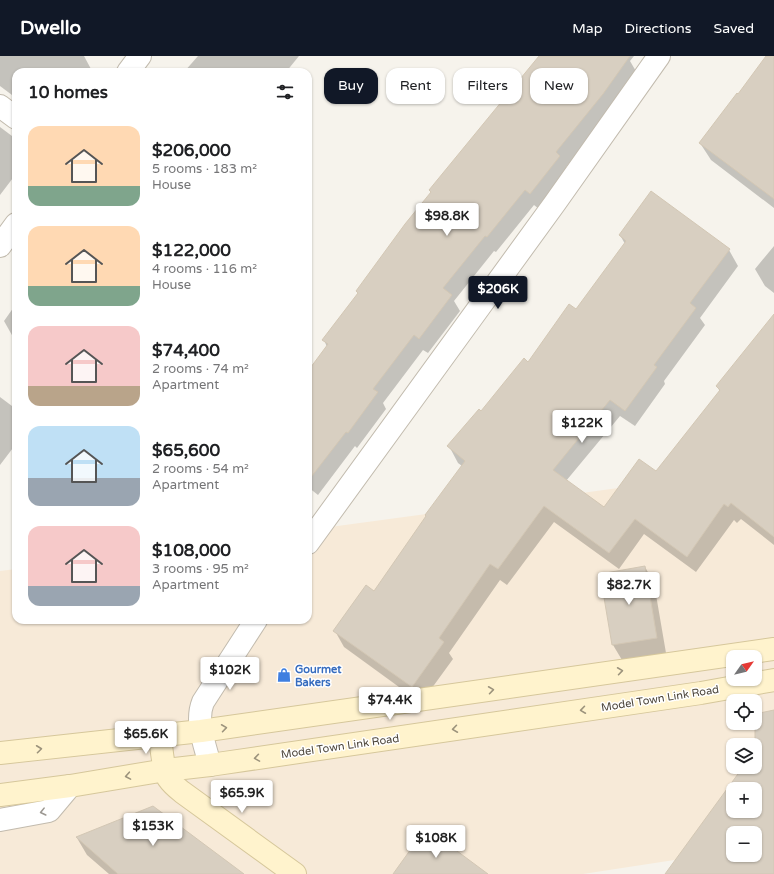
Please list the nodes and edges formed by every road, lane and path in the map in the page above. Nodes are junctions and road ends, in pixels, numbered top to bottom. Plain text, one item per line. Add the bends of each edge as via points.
1 (140, 56) edge
2 (659, 56) edge
3 (131, 68) edge
4 (0, 106) edge
5 (12, 115) edge
6 (12, 230) edge
7 (0, 246) edge
8 (312, 537) edge
9 (253, 624) edge
10 (774, 649) edge
11 (774, 680) edge
12 (201, 731) junction
13 (160, 735) junction
14 (0, 753) edge
15 (210, 765) junction
16 (166, 770) junction
17 (70, 786) junction
18 (0, 795) edge
19 (0, 820) edge
20 (295, 874) edge

1 - 3 street
2 - 8 street
4 - 5 street
6 - 7 street
9 - 12 street via 203,702 200,715
12 -> 10 main road
11 -> 15 main road, Model Town Link Road
12 - 13 main road
12 - 15 street
14 -> 13 main road
13 - 16 main road
15 - 16 main road, Model Town Link Road
16 -> 17 main road, Model Town Link Road
16 - 20 main road via 168,778 182,792
17 - 18 main road, Model Town Link Road
17 -> 19 street via 49,811

